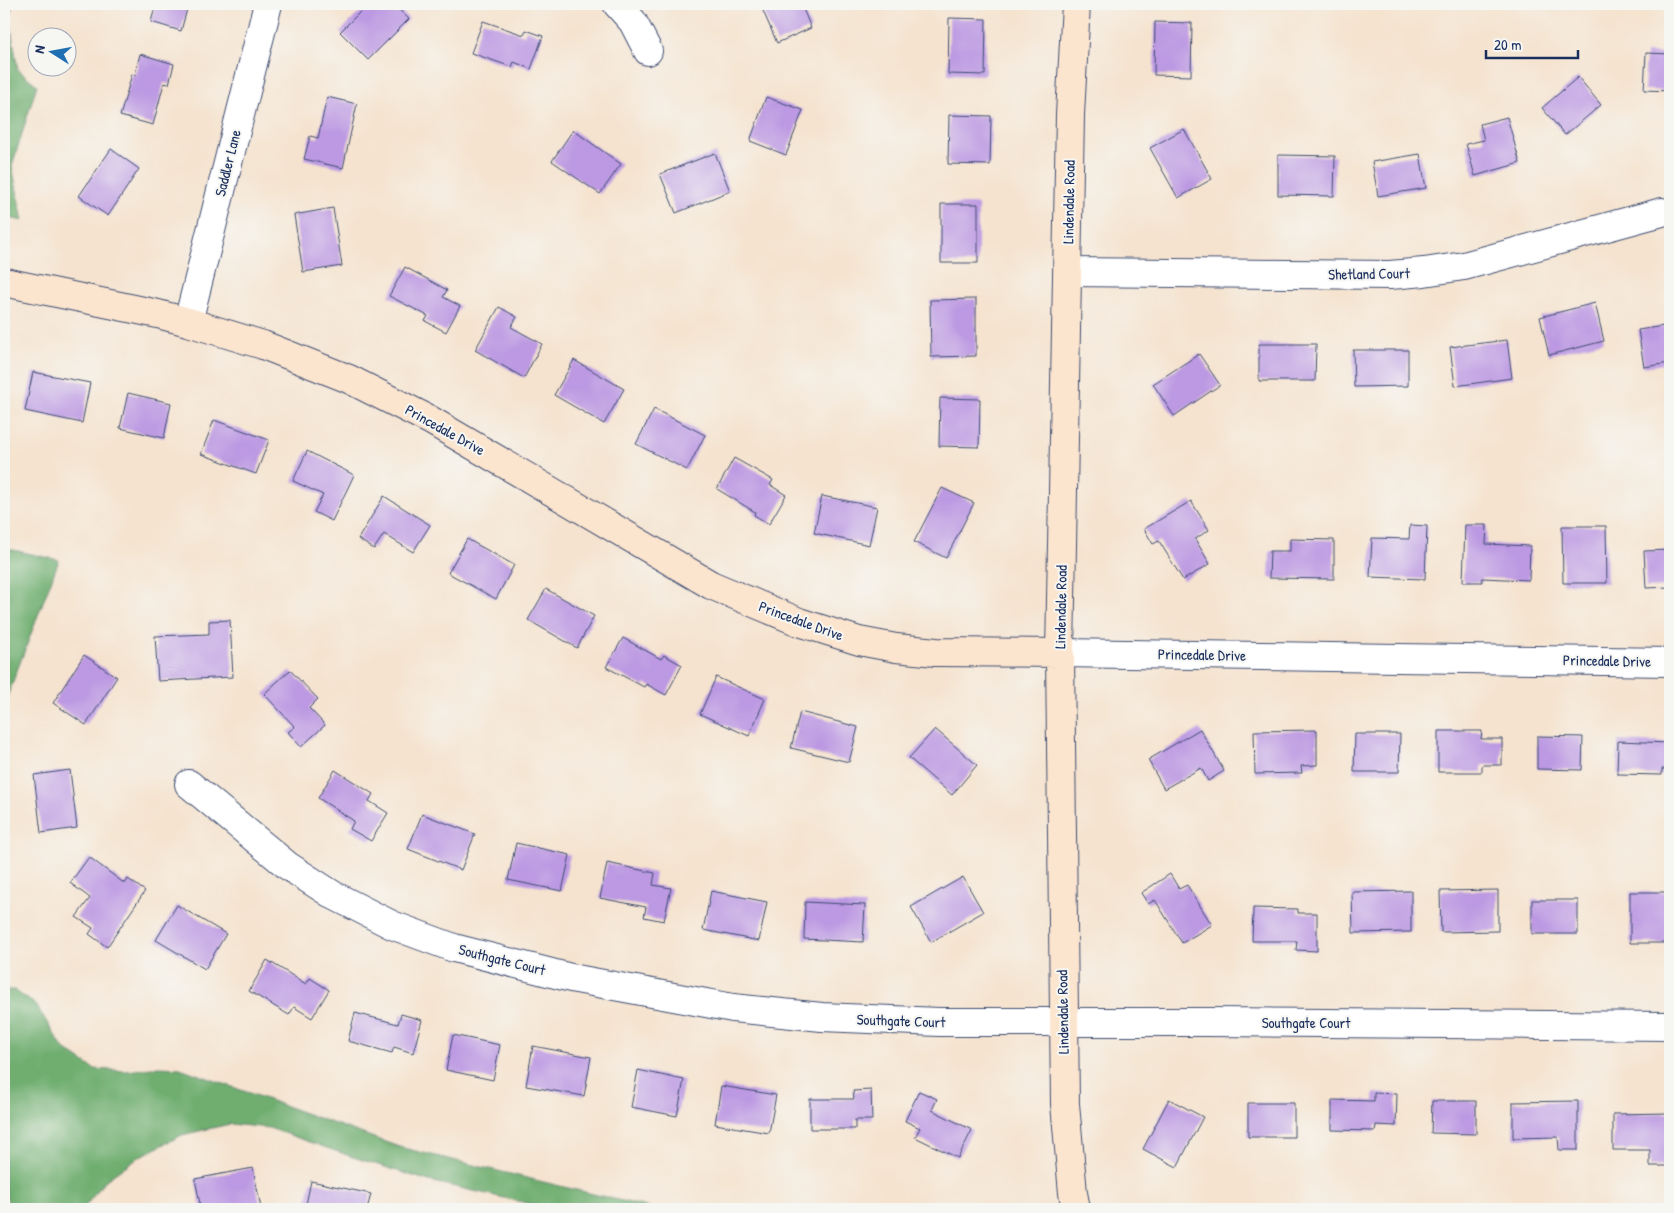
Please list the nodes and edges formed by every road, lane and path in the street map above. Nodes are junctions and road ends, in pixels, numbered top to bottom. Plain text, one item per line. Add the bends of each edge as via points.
1 (268, 4) edge
2 (618, 4) edge
3 (1076, 4) edge
4 (648, 51) dead end
5 (1662, 212) dead end
6 (1068, 272) junction
7 (4, 282) edge
8 (188, 322) junction
9 (1060, 653) junction
10 (1670, 662) edge
11 (189, 784) dead end
12 (1063, 1023) junction
13 (1670, 1026) edge
14 (1076, 1209) edge

1 - 8 street, Saddler Lane
2 - 4 street via 633,22
3 - 6 street, Lindendale Road via 1070,115
5 - 6 street, Shetland Court via 1464,266 1424,272 1390,275
6 - 9 street, Lindendale Road
7 - 8 street, Princedale Drive
8 - 9 street, Princedale Drive via 263,345 348,379 430,420 712,584 798,622 896,648 936,652
9 - 10 street, Princedale Drive
9 - 12 street, Lindendale Road
11 - 12 street, Southgate Court via 288,866 333,895 392,925 454,948 571,978 733,1008 832,1018
12 - 13 street, Southgate Court
12 - 14 street, Lindendale Road via 1064,1104

